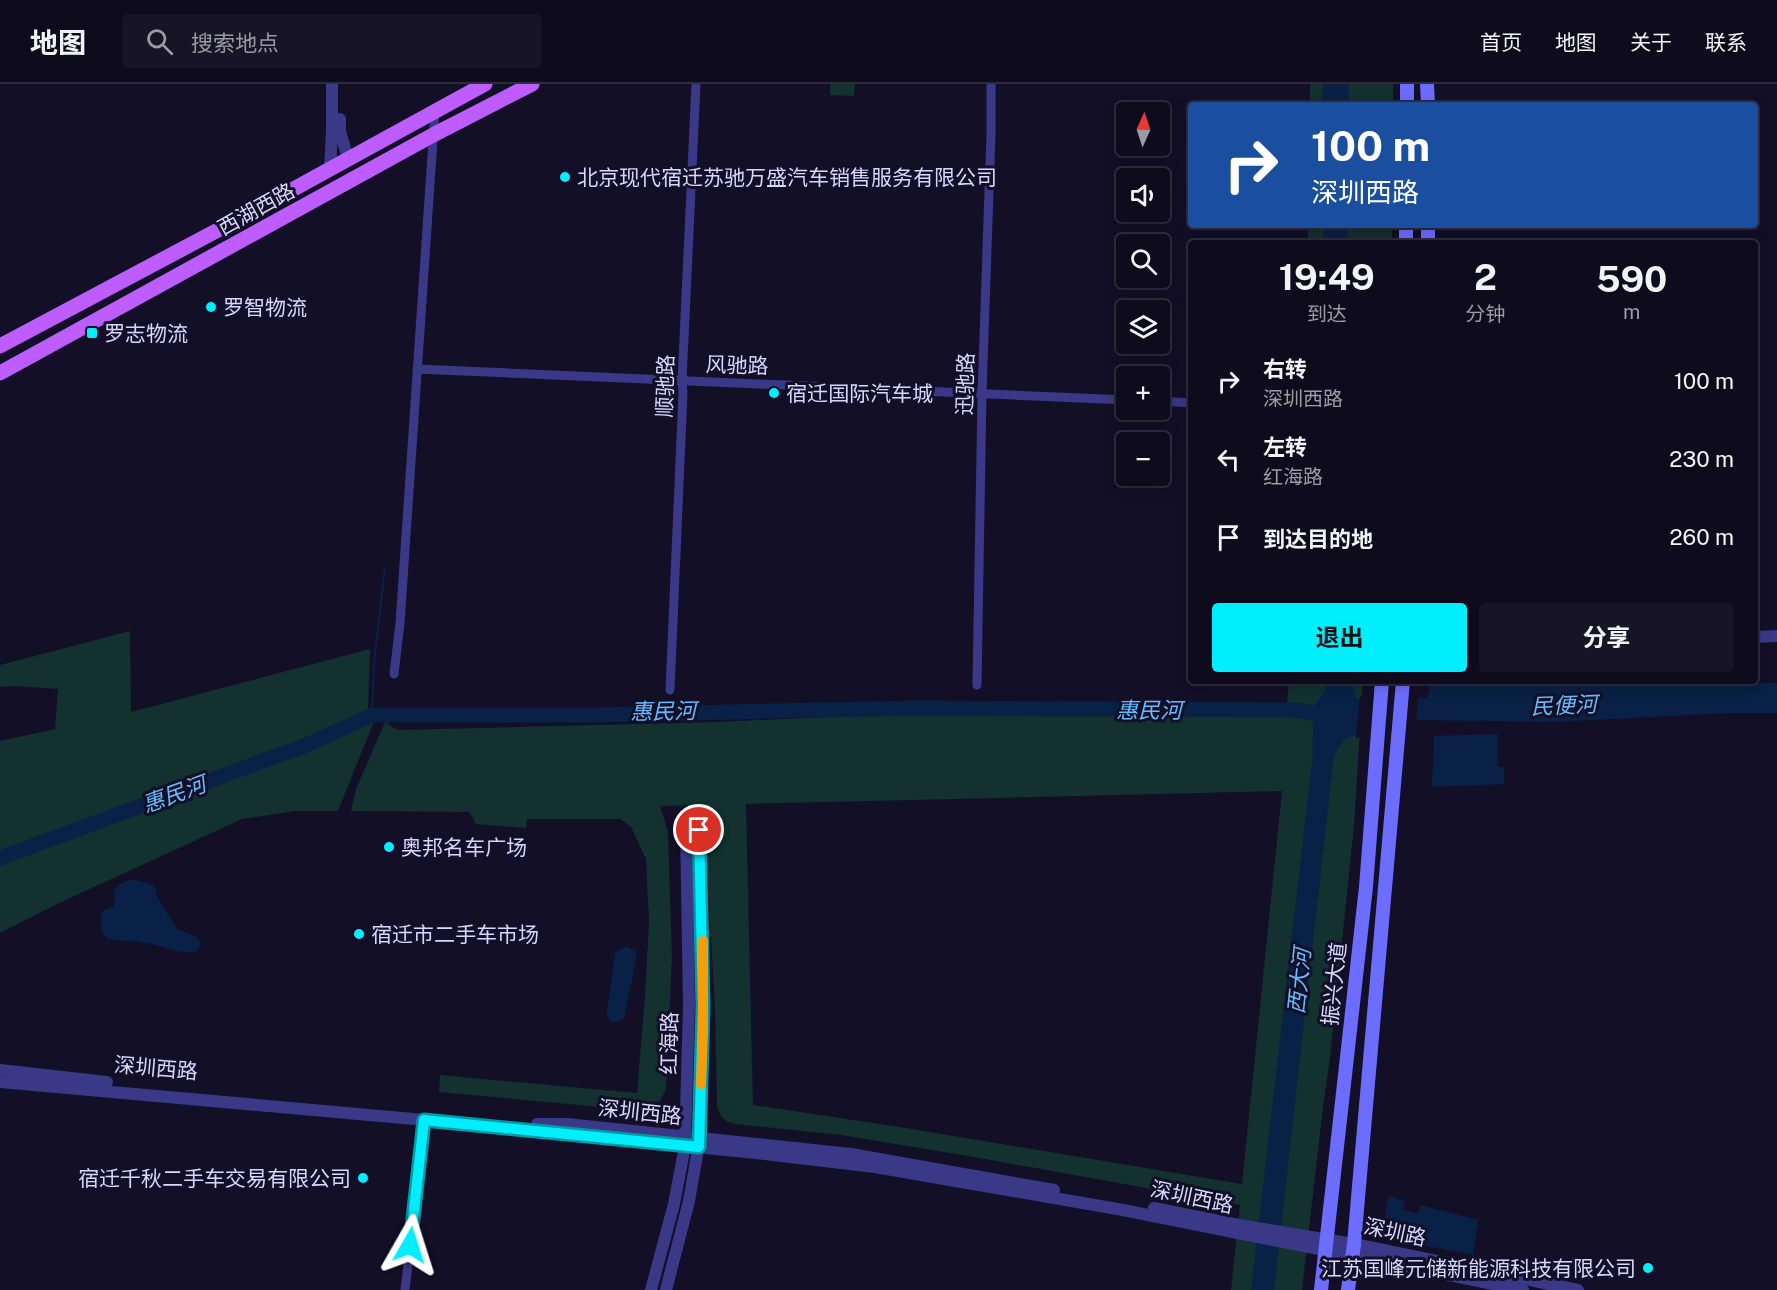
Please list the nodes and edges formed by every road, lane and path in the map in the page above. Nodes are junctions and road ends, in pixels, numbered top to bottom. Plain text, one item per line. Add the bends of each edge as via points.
1 (332, 84) edge
2 (340, 84) edge
3 (485, 84) edge
4 (532, 84) edge
5 (696, 84) edge
6 (991, 84) edge
7 (1407, 84) edge
8 (1428, 84) edge
9 (1407, 102) edge
10 (1428, 102) edge
11 (435, 111) junction
12 (433, 135) junction
13 (348, 158) junction
14 (330, 168) junction
15 (0, 346) edge
16 (417, 369) junction
17 (0, 373) edge
18 (682, 381) junction
19 (982, 394) junction
20 (1116, 400) edge
21 (1170, 401) edge
22 (1188, 402) edge
23 (1777, 636) edge
24 (1758, 637) edge
25 (394, 674) dead end
26 (1382, 684) edge
27 (1403, 684) edge
28 (977, 685) dead end
29 (670, 690) dead end
30 (686, 828) dead end
31 (699, 830) dead end
32 (0, 1070) edge
33 (0, 1082) edge
34 (424, 1120) junction
35 (686, 1141) junction
36 (699, 1142) junction
37 (1240, 1229) joint
38 (1326, 1245) junction
39 (1353, 1249) junction
40 (405, 1290) edge
41 (651, 1290) edge
42 (666, 1290) edge
43 (1321, 1290) edge
44 (1348, 1290) edge
45 (1523, 1290) edge
46 (1578, 1290) edge

1 - 14 street
2 - 13 street via 340,132
3 - 11 main road, 西湖西路
4 - 12 main road, 西湖西路
5 - 18 street, 顺驰路
6 - 19 street, 迅驰路
7 - 9 main road
8 - 10 main road
11 - 12 street
11 - 13 main road, 西湖西路
12 - 16 street
12 - 17 main road, 西湖西路
13 - 14 main road, 西湖西路
14 - 15 main road, 西湖西路
16 - 18 street, 风驰路
16 - 25 street
18 - 19 street, 风驰路
18 - 29 street, 顺驰路
19 - 20 street, 风驰路
19 - 28 street, 迅驰路
21 - 22 street
23 - 24 street
26 - 38 main road, 振兴大道 via 1366,886
27 - 39 main road, 振兴大道
30 - 35 street, 红海路
31 - 36 street, 红海路 via 703,1007
32 - 35 street, 深圳西路 via 526,1124 567,1124
33 - 34 street, 深圳西路
34 - 35 street, 深圳西路
34 - 40 street
35 - 36 street, 深圳西路
35 - 41 street, 红海路
36 - 37 street, 深圳西路 via 876,1167
36 - 42 street, 红海路 via 689,1201
37 - 38 street, 深圳路
38 - 39 street, 深圳路
38 - 43 main road, 振兴大道
39 - 44 main road, 振兴大道
39 - 45 street, 深圳路
39 - 46 street, 深圳路

